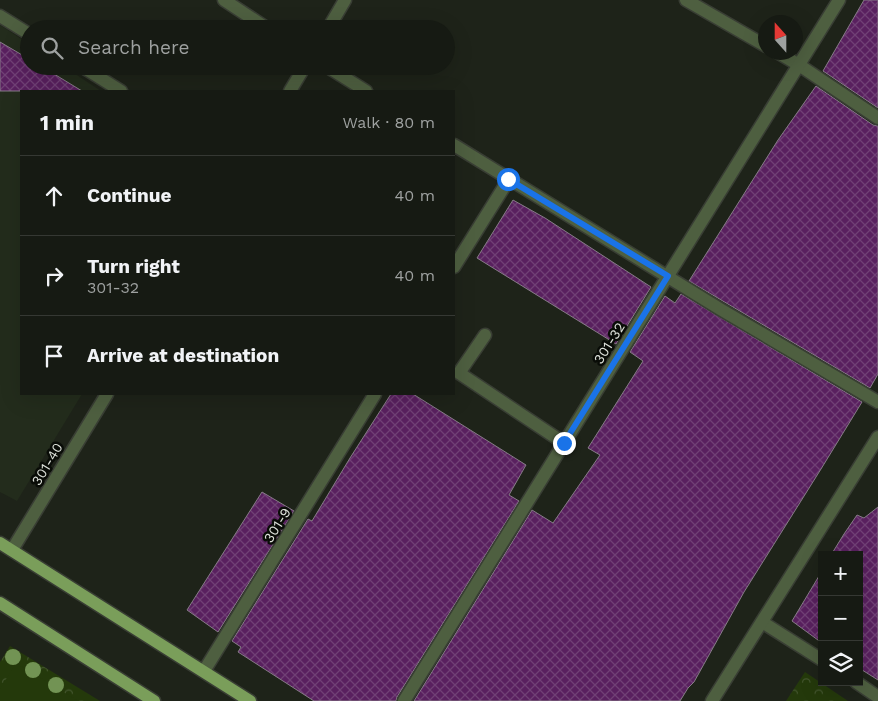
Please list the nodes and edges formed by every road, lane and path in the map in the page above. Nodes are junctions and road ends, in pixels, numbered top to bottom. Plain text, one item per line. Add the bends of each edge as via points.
1 (224, 0) edge
2 (345, 0) edge
3 (686, 0) edge
4 (840, 0) edge
5 (0, 16) edge
6 (254, 20) edge
7 (333, 20) edge
8 (20, 28) edge
9 (758, 41) edge
10 (791, 60) edge
11 (799, 65) junction
12 (95, 75) edge
13 (300, 75) edge
14 (340, 75) edge
15 (119, 90) edge
16 (291, 90) edge
17 (364, 90) edge
18 (878, 118) edge
19 (455, 146) edge
20 (508, 179) junction
21 (455, 265) edge
22 (668, 276) junction
23 (485, 335) dead end
24 (106, 395) edge
25 (374, 395) edge
26 (878, 402) edge
27 (878, 437) edge
28 (564, 443) junction
29 (0, 543) edge
30 (12, 550) junction
31 (0, 603) edge
32 (762, 622) junction
33 (818, 657) edge
34 (204, 671) junction
35 (862, 686) edge
36 (878, 697) edge
37 (154, 701) edge
38 (250, 701) edge
39 (404, 701) edge
40 (712, 701) edge

1 - 6 street
2 - 7 street
3 - 9 street
4 - 11 street, 301-32
5 - 8 street
10 - 11 street
11 - 18 street
11 - 22 street, 301-32
12 - 15 street
13 - 16 street
14 - 17 street
19 - 20 street
20 - 21 street
20 - 22 street
22 - 26 street
22 - 28 street, 301-32
23 - 28 street via 459,373
24 - 30 street, 301-40
25 - 34 street, 301-9
27 - 32 street
28 - 39 street, 301-32
29 - 30 main road
30 - 34 main road
31 - 37 main road
32 - 33 street
32 - 40 street
34 - 38 main road
35 - 36 street

